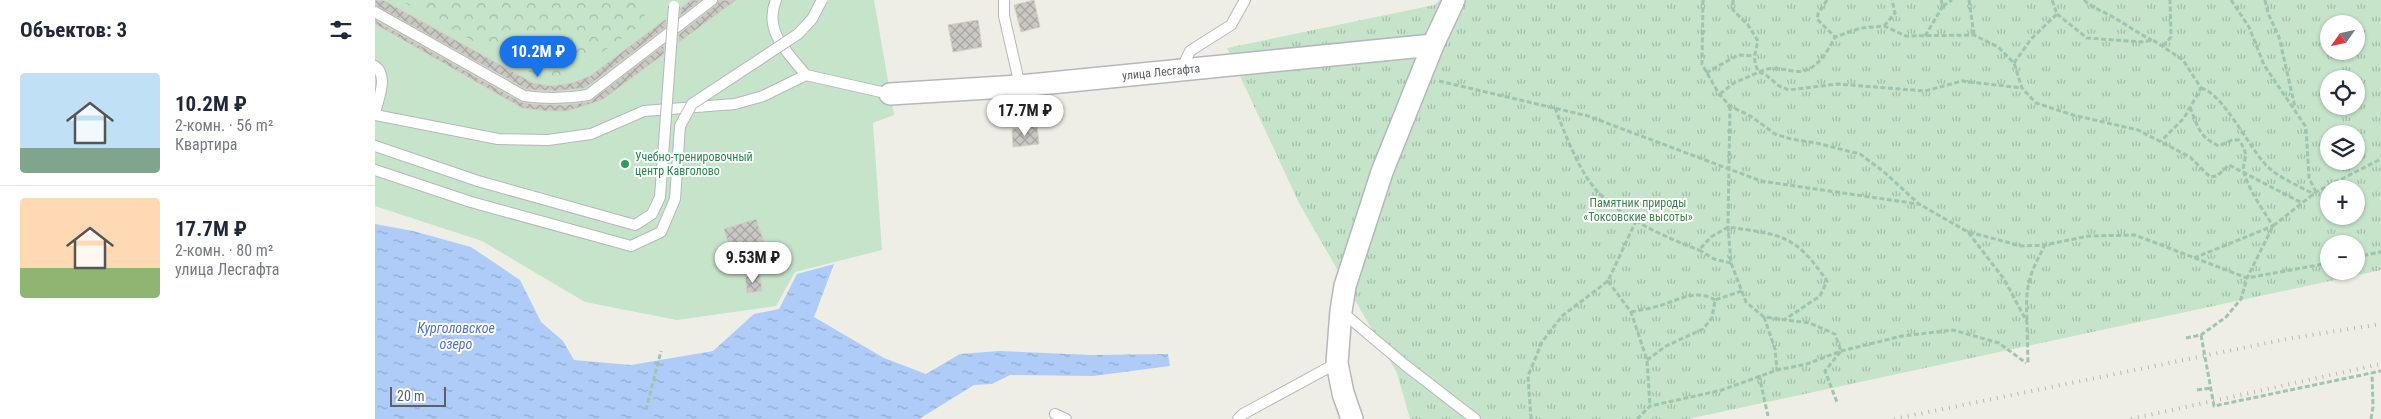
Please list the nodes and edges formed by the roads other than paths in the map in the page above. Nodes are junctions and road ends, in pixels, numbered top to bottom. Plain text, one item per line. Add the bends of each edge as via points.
1 (712, 0) edge
2 (776, 0) edge
3 (822, 0) edge
4 (1004, 0) edge
5 (1245, 0) edge
6 (1454, 0) edge
7 (674, 3) edge
8 (375, 12) edge
9 (1433, 44) junction
10 (375, 66) edge
11 (1182, 68) junction
12 (806, 76) junction
13 (1020, 86) junction
14 (890, 94) joint
15 (375, 114) edge
16 (375, 146) edge
17 (375, 170) edge
18 (1341, 311) junction
19 (1337, 363) junction
20 (1055, 414) dead end
21 (1066, 419) edge
22 (1238, 419) edge
23 (1353, 419) edge
24 (1475, 419) edge

1 - 8 lane via 588,95 568,99 524,96
2 - 12 lane via 771,10 776,40
3 - 17 lane, bridge via 798,34 692,104 680,126 675,199 661,232 631,246 471,202
4 - 13 lane via 1004,16
5 - 11 lane via 1231,25 1190,51
6 - 9 street
7 - 16 lane, bridge via 661,197 652,214 635,225 478,181
9 - 11 street, улица Лесгафта
9 - 18 street via 1382,172 1345,286
10 - 15 lane via 383,79
11 - 13 street, улица Лесгафта
12 - 14 lane
12 - 15 lane via 763,96 735,104 644,111 591,134 547,140 498,139
13 - 14 street, улица Лесгафта
18 - 19 street
18 - 24 lane
19 - 22 lane
19 - 23 street
20 - 21 lane

